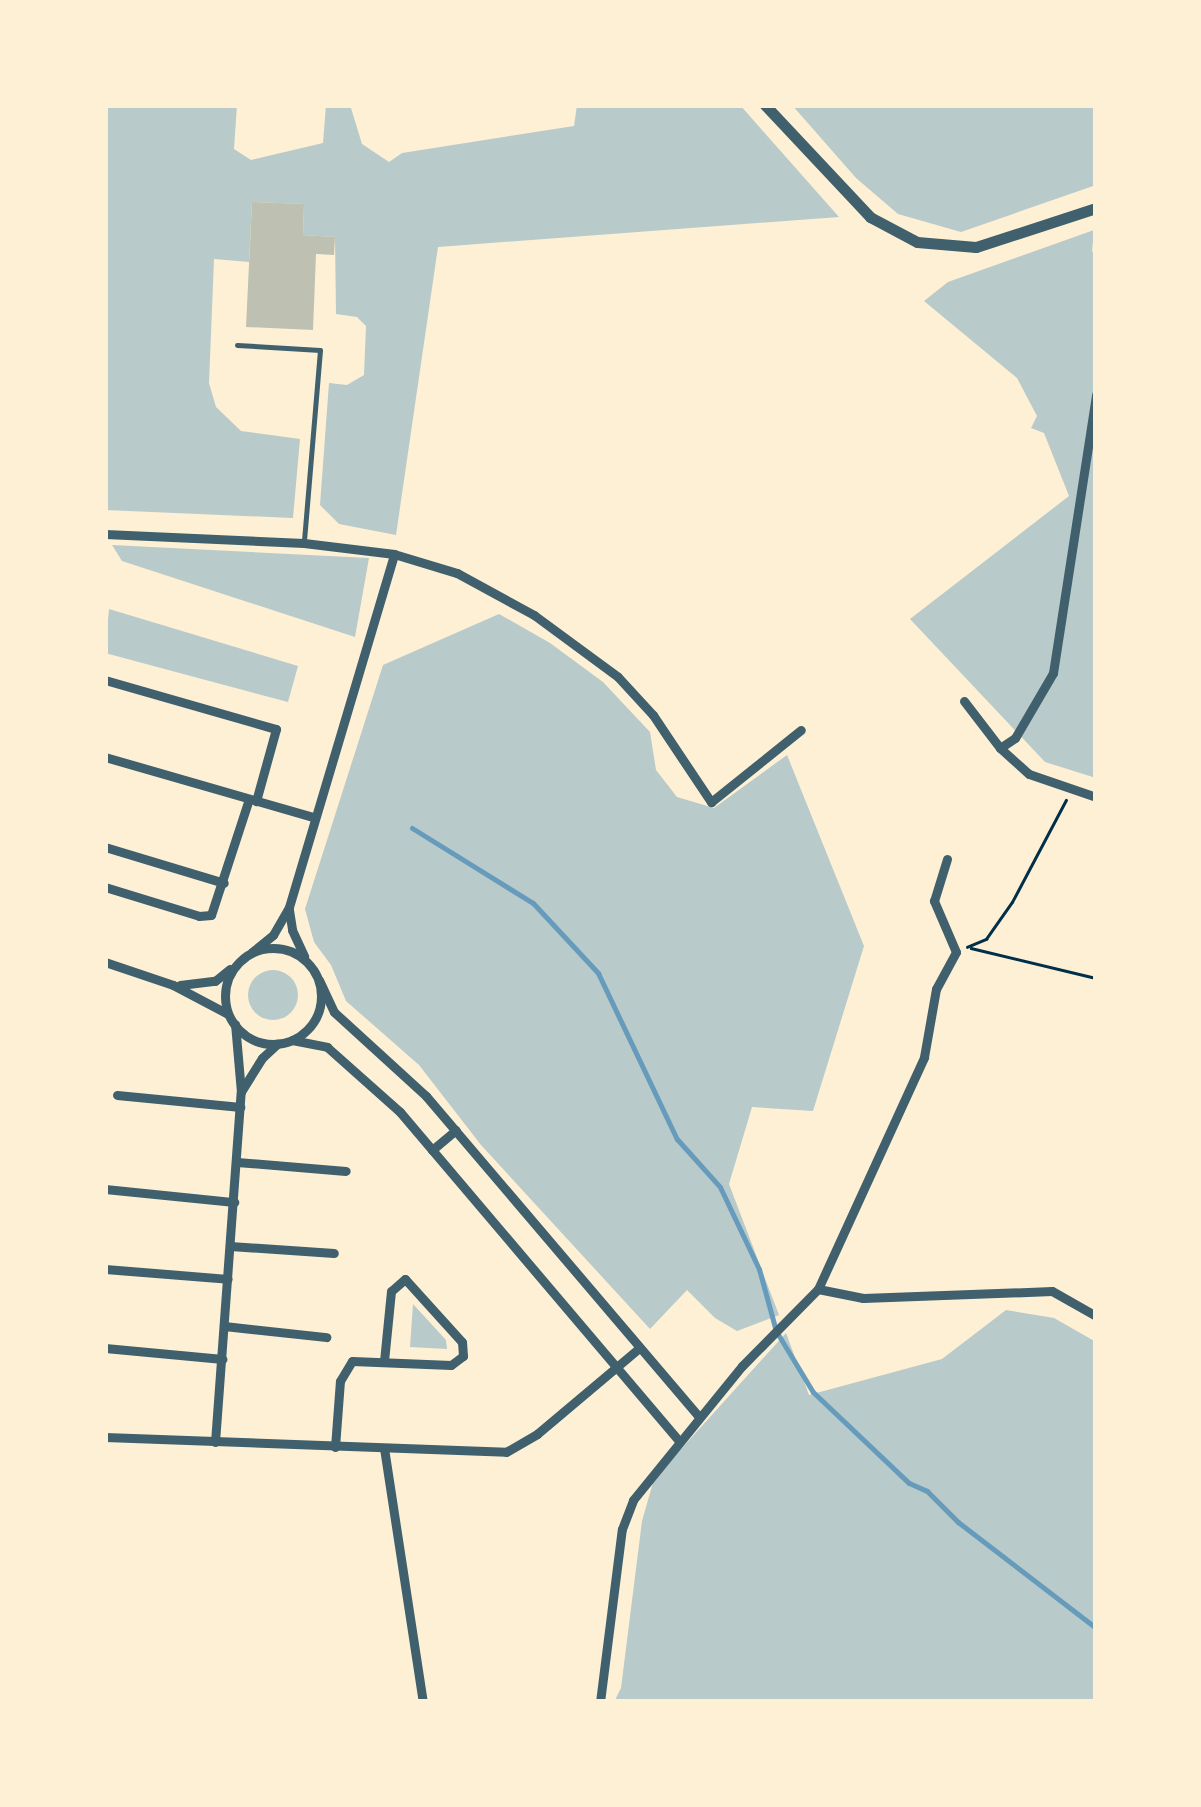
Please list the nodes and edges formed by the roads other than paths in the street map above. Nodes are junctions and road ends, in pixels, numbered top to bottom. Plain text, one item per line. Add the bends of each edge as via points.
1 (765, 105) edge
2 (1096, 208) edge
3 (237, 345) dead end
4 (1096, 394) edge
5 (105, 534) edge
6 (304, 543) junction
7 (394, 554) junction
8 (105, 680) edge
9 (964, 701) dead end
10 (801, 730) dead end
11 (1000, 748) junction
12 (105, 757) edge
13 (1096, 797) edge
14 (253, 800) junction
15 (313, 817) junction
16 (105, 847) edge
17 (947, 859) dead end
18 (224, 883) junction
19 (105, 887) edge
20 (289, 907) junction
21 (252, 952) junction
22 (240, 961) junction
23 (105, 962) edge
24 (311, 966) junction
25 (319, 980) junction
26 (173, 985) junction
27 (228, 1014) junction
28 (234, 1024) junction
29 (292, 1040) junction
30 (278, 1044) junction
31 (241, 1092) junction
32 (117, 1096) dead end
33 (240, 1107) junction
34 (456, 1130) junction
35 (432, 1150) junction
36 (237, 1162) junction
37 (346, 1171) dead end
38 (105, 1189) edge
39 (234, 1202) junction
40 (230, 1246) junction
41 (334, 1253) dead end
42 (105, 1270) edge
43 (228, 1280) junction
44 (818, 1288) junction
45 (1096, 1316) edge
46 (224, 1326) junction
47 (326, 1337) dead end
48 (105, 1348) edge
49 (639, 1348) junction
50 (222, 1359) junction
51 (384, 1361) junction
52 (616, 1367) junction
53 (699, 1416) junction
54 (105, 1437) edge
55 (678, 1440) junction
56 (215, 1442) junction
57 (335, 1447) junction
58 (384, 1448) junction
59 (424, 1702) edge
60 (600, 1702) edge

1 - 2 street via 870,217 918,242 976,247
3 - 6 lane via 320,350
4 - 11 street via 1054,673 1015,738
5 - 6 street
6 - 7 street
7 - 10 street via 490,589 591,656 653,716 711,802
7 - 15 street
8 - 14 street via 276,728
9 - 11 street
11 - 13 street via 1029,774
12 - 14 street
14 - 15 street
14 - 18 street
15 - 20 street
16 - 18 street
17 - 44 street via 934,901 956,952 936,989 924,1057
18 - 19 street via 211,915 198,916
20 - 21 street
20 - 24 street via 298,947
21 - 22 street
21 - 24 street via 284,948
22 - 26 street via 215,982
22 - 27 street via 226,985
23 - 26 street
24 - 25 street
25 - 29 street via 317,1015
25 - 34 street via 334,1012 405,1072
26 - 27 street
27 - 28 street
28 - 30 street via 261,1042
28 - 31 street
29 - 30 street
29 - 35 street via 333,1051
30 - 31 street
31 - 33 street
32 - 33 street
33 - 36 street
34 - 35 street
34 - 49 street
35 - 52 street
36 - 37 street
36 - 39 street
38 - 39 street
39 - 40 street
40 - 41 street
40 - 43 street
42 - 43 street
43 - 46 street
44 - 45 street via 863,1298 1052,1291
44 - 53 street
46 - 47 street
46 - 50 street
48 - 50 street
49 - 52 street
49 - 53 street
50 - 56 street
51 - 51 street via 390,1290 404,1279 462,1342 464,1356 451,1364
51 - 57 street via 352,1361 344,1372
52 - 55 street
52 - 58 street via 515,1449
53 - 55 street
54 - 56 street
55 - 60 street via 627,1514
56 - 57 street
57 - 58 street
58 - 59 street

